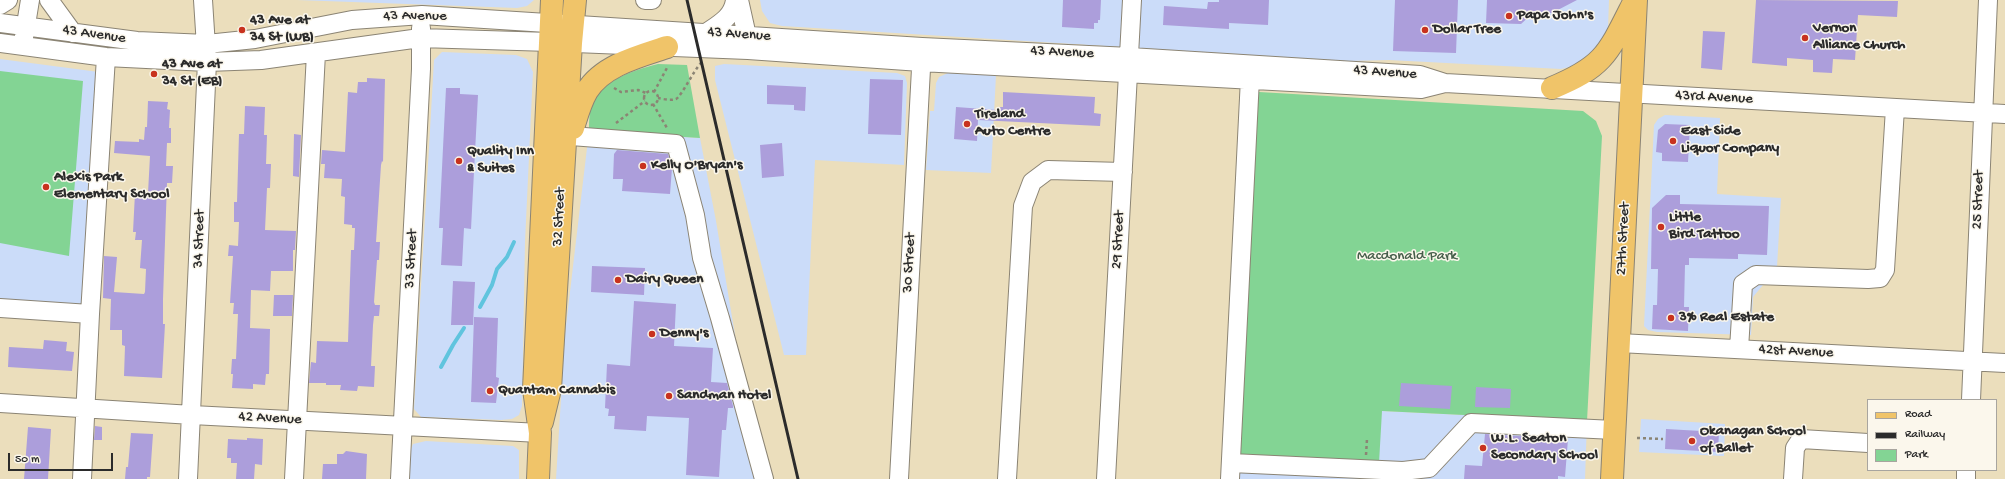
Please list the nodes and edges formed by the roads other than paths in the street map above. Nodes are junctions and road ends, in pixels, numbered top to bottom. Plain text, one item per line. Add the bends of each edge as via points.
1 (8, 0) edge
2 (30, 0) edge
3 (49, 0) edge
4 (203, 0) edge
5 (552, 0) edge
6 (575, 0) edge
7 (645, 0) edge
8 (652, 0) edge
9 (735, 0) edge
10 (739, 0) edge
11 (1132, 0) edge
12 (1635, 0) edge
13 (1988, 0) edge
14 (0, 5) edge
15 (422, 15) junction
16 (0, 23) edge
17 (26, 26) junction
18 (73, 33) junction
19 (561, 33) junction
20 (706, 33) junction
21 (420, 38) junction
22 (0, 43) edge
23 (748, 43) junction
24 (207, 44) junction
25 (23, 46) junction
26 (316, 53) junction
27 (921, 54) junction
28 (668, 55) junction
29 (106, 57) junction
30 (207, 62) junction
31 (1129, 65) junction
32 (1250, 78) junction
33 (1445, 83) junction
34 (1552, 88) junction
35 (1631, 93) junction
36 (1895, 108) junction
37 (1982, 113) junction
38 (2005, 114) edge
39 (571, 136) junction
40 (564, 160) junction
41 (1123, 172) junction
42 (0, 308) edge
43 (90, 314) junction
44 (1619, 343) junction
45 (1739, 349) junction
46 (1973, 362) junction
47 (2005, 364) edge
48 (1971, 399) edge
49 (0, 407) edge
50 (85, 408) junction
51 (192, 415) junction
52 (298, 420) junction
53 (403, 426) junction
54 (1614, 430) junction
55 (540, 433) junction
56 (1867, 443) edge
57 (1231, 471) edge
58 (82, 479) edge
59 (188, 479) edge
60 (294, 479) edge
61 (400, 479) edge
62 (538, 479) edge
63 (764, 479) edge
64 (899, 479) edge
65 (1007, 479) edge
66 (1106, 479) edge
67 (1612, 479) edge
68 (1793, 479) edge

1 - 14 street
2 - 17 street
3 - 18 street
4 - 24 street, 34 Street
5 - 19 main road, 32 Street
6 - 19 main road, 32 Street
7 - 8 street
9 - 20 street via 728,17
10 - 23 street
11 - 31 street, 29 Street
12 - 34 main road via 1613,46 1598,63 1578,77
12 - 35 main road, 27th Street
13 - 37 street, 25 Street
15 - 19 street, 43 Avenue
15 - 21 street, 33 Street
15 - 24 street, 43 Avenue via 352,20 255,39
16 - 17 street, 43 Avenue
17 - 18 street, 43 Avenue
17 - 25 street
18 - 24 street, 43 Avenue via 137,41
19 - 20 street, 43 Avenue
19 - 21 street, 43 Avenue
19 - 28 street, 43 Avenue
19 - 40 main road, 32 Street
19 - 55 main road, 32 Street via 534,388
20 - 23 street, 43 Avenue
21 - 26 street, 43 Avenue
21 - 53 street, 33 Street via 421,69
22 - 25 street, 43 Avenue
23 - 27 street, 43 Avenue
23 - 28 street, 43 Avenue
24 - 30 street, 34 Street
25 - 29 street, 43 Avenue
26 - 30 street, 43 Avenue via 260,60
26 - 52 street
27 - 31 street, 43 Avenue
27 - 64 street, 30 Street
28 - 39 main road via 639,56 599,78 588,89
29 - 30 street, 43 Avenue
29 - 43 street
30 - 51 street, 34 Street
31 - 32 street, 43 Avenue
31 - 33 street, 43 Avenue via 1420,75
31 - 41 street, 29 Street
32 - 33 street, 43 Avenue via 1421,89
32 - 57 street
33 - 34 street, 43rd Avenue
34 - 35 street, 43rd Avenue
35 - 36 street, 43rd Avenue
35 - 44 main road, 27th Street
36 - 37 street, 43rd Avenue
36 - 45 street via 1885,270 1880,278 1756,275 1743,284
37 - 38 street
37 - 46 street, 25 Street
39 - 40 main road
39 - 63 street via 676,144 695,215 702,258
40 - 55 main road, 32 Street via 550,389
41 - 65 street via 1048,170 1032,182 1027,194 1023,206
41 - 66 street, 29 Street
42 - 43 street
43 - 50 street
44 - 45 street, 42st Avenue
44 - 54 main road, 27th Street
45 - 46 street, 42st Avenue
46 - 47 street
46 - 48 street, 25 Street
49 - 50 street, 42 Avenue
50 - 51 street, 42 Avenue
50 - 58 street
51 - 52 street, 42 Avenue
51 - 59 street, 34 Street
52 - 53 street, 42 Avenue
52 - 60 street
53 - 55 street, 42 Avenue
53 - 61 street, 33 Street
54 - 57 street via 1471,423 1429,468 1403,471
54 - 67 main road, 27th Street
55 - 62 main road, 32 Street
56 - 68 street via 1801,439 1795,448

